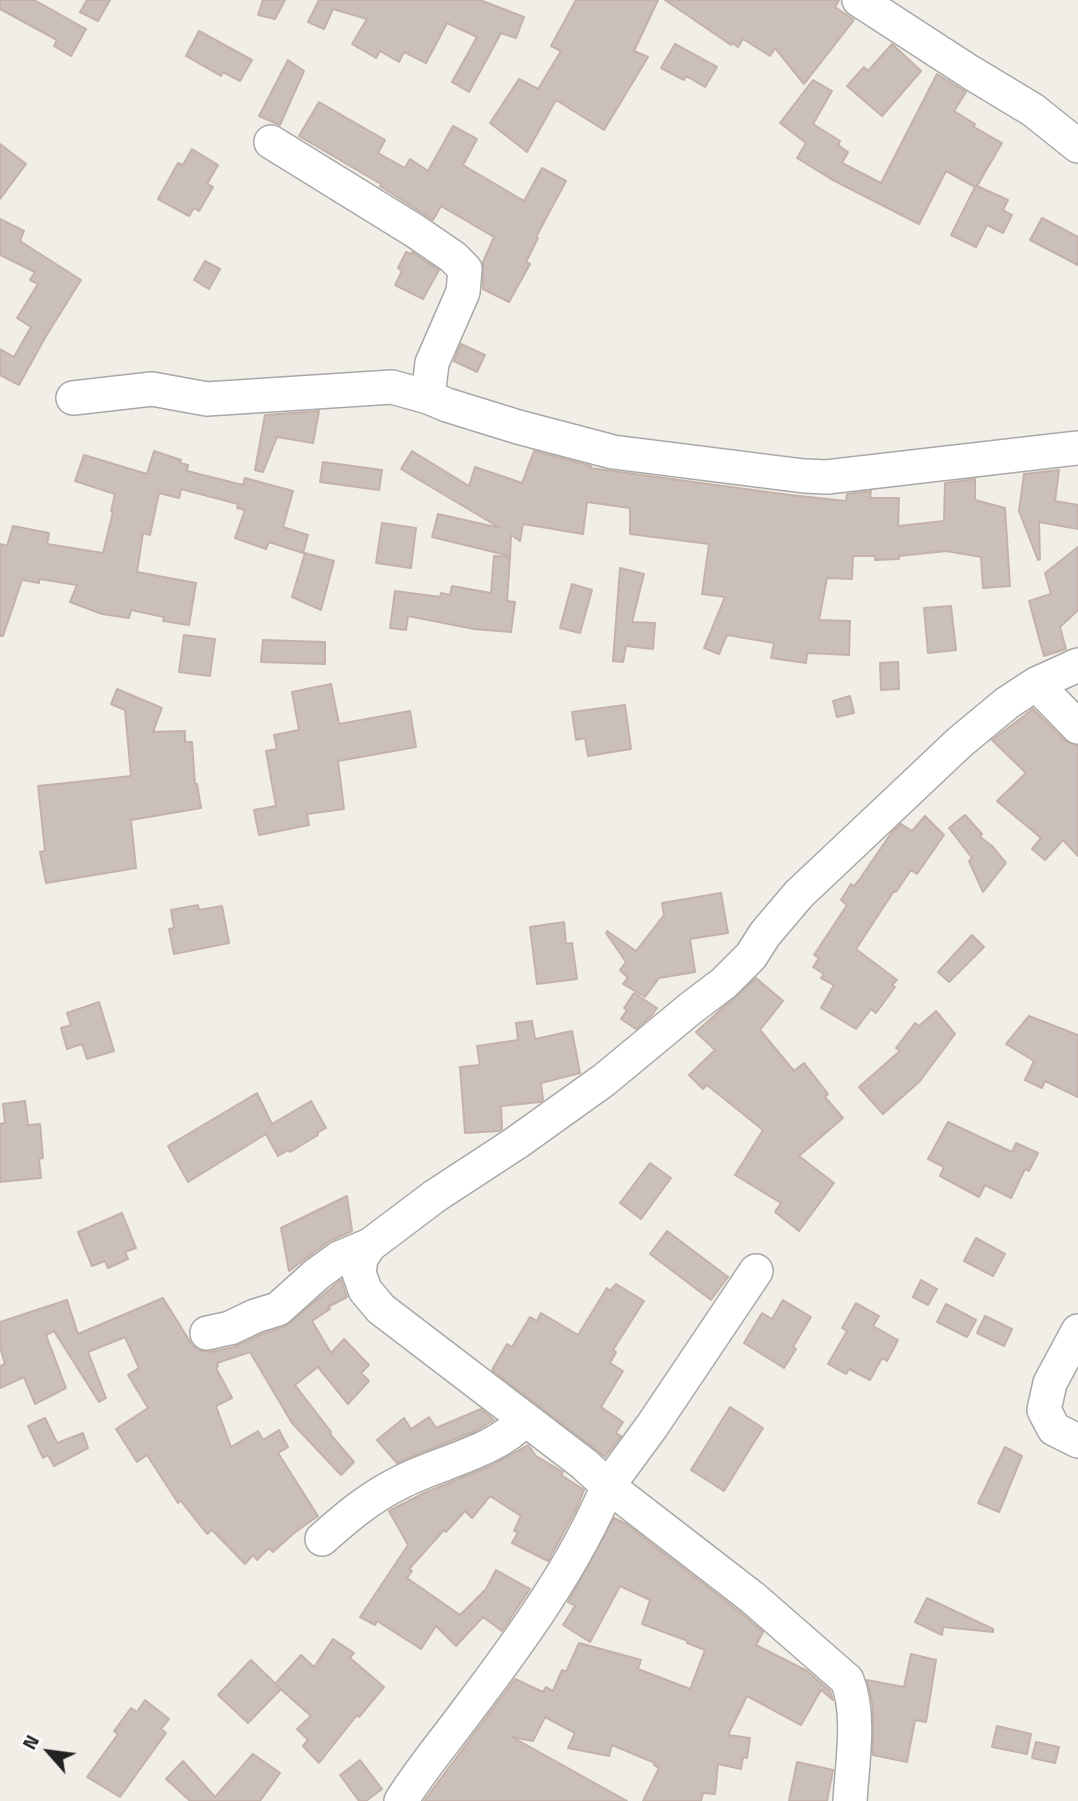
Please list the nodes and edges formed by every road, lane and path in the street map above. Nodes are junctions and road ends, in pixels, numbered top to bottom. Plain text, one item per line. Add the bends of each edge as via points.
1 (859, 0) edge
2 (271, 142) dead end
3 (1078, 146) edge
4 (428, 397) junction
5 (73, 398) dead end
6 (1078, 447) edge
7 (1078, 665) edge
8 (1036, 684) junction
9 (1078, 727) edge
10 (370, 1245) junction
11 (756, 1271) dead end
12 (1078, 1331) edge
13 (207, 1333) dead end
14 (525, 1419) junction
15 (1078, 1441) edge
16 (608, 1486) junction
17 (322, 1539) dead end
18 (401, 1801) edge
19 (850, 1801) edge

1 - 3 street via 1033,110
2 - 4 street via 415,230 465,269 463,292 432,363
4 - 5 street via 392,387 207,399 152,389
4 - 6 street via 588,447 804,476
7 - 8 street
8 - 9 street
8 - 10 street via 960,741 808,885 724,983 604,1080
10 - 13 street via 339,1258 278,1309
10 - 14 street via 361,1258 359,1273 365,1290 381,1309
11 - 16 street
12 - 15 street via 1050,1383 1044,1410 1054,1429
14 - 16 street
14 - 17 street via 513,1433 401,1482 358,1507
16 - 18 street via 593,1522 552,1589
16 - 19 street via 753,1598 847,1680 854,1712

